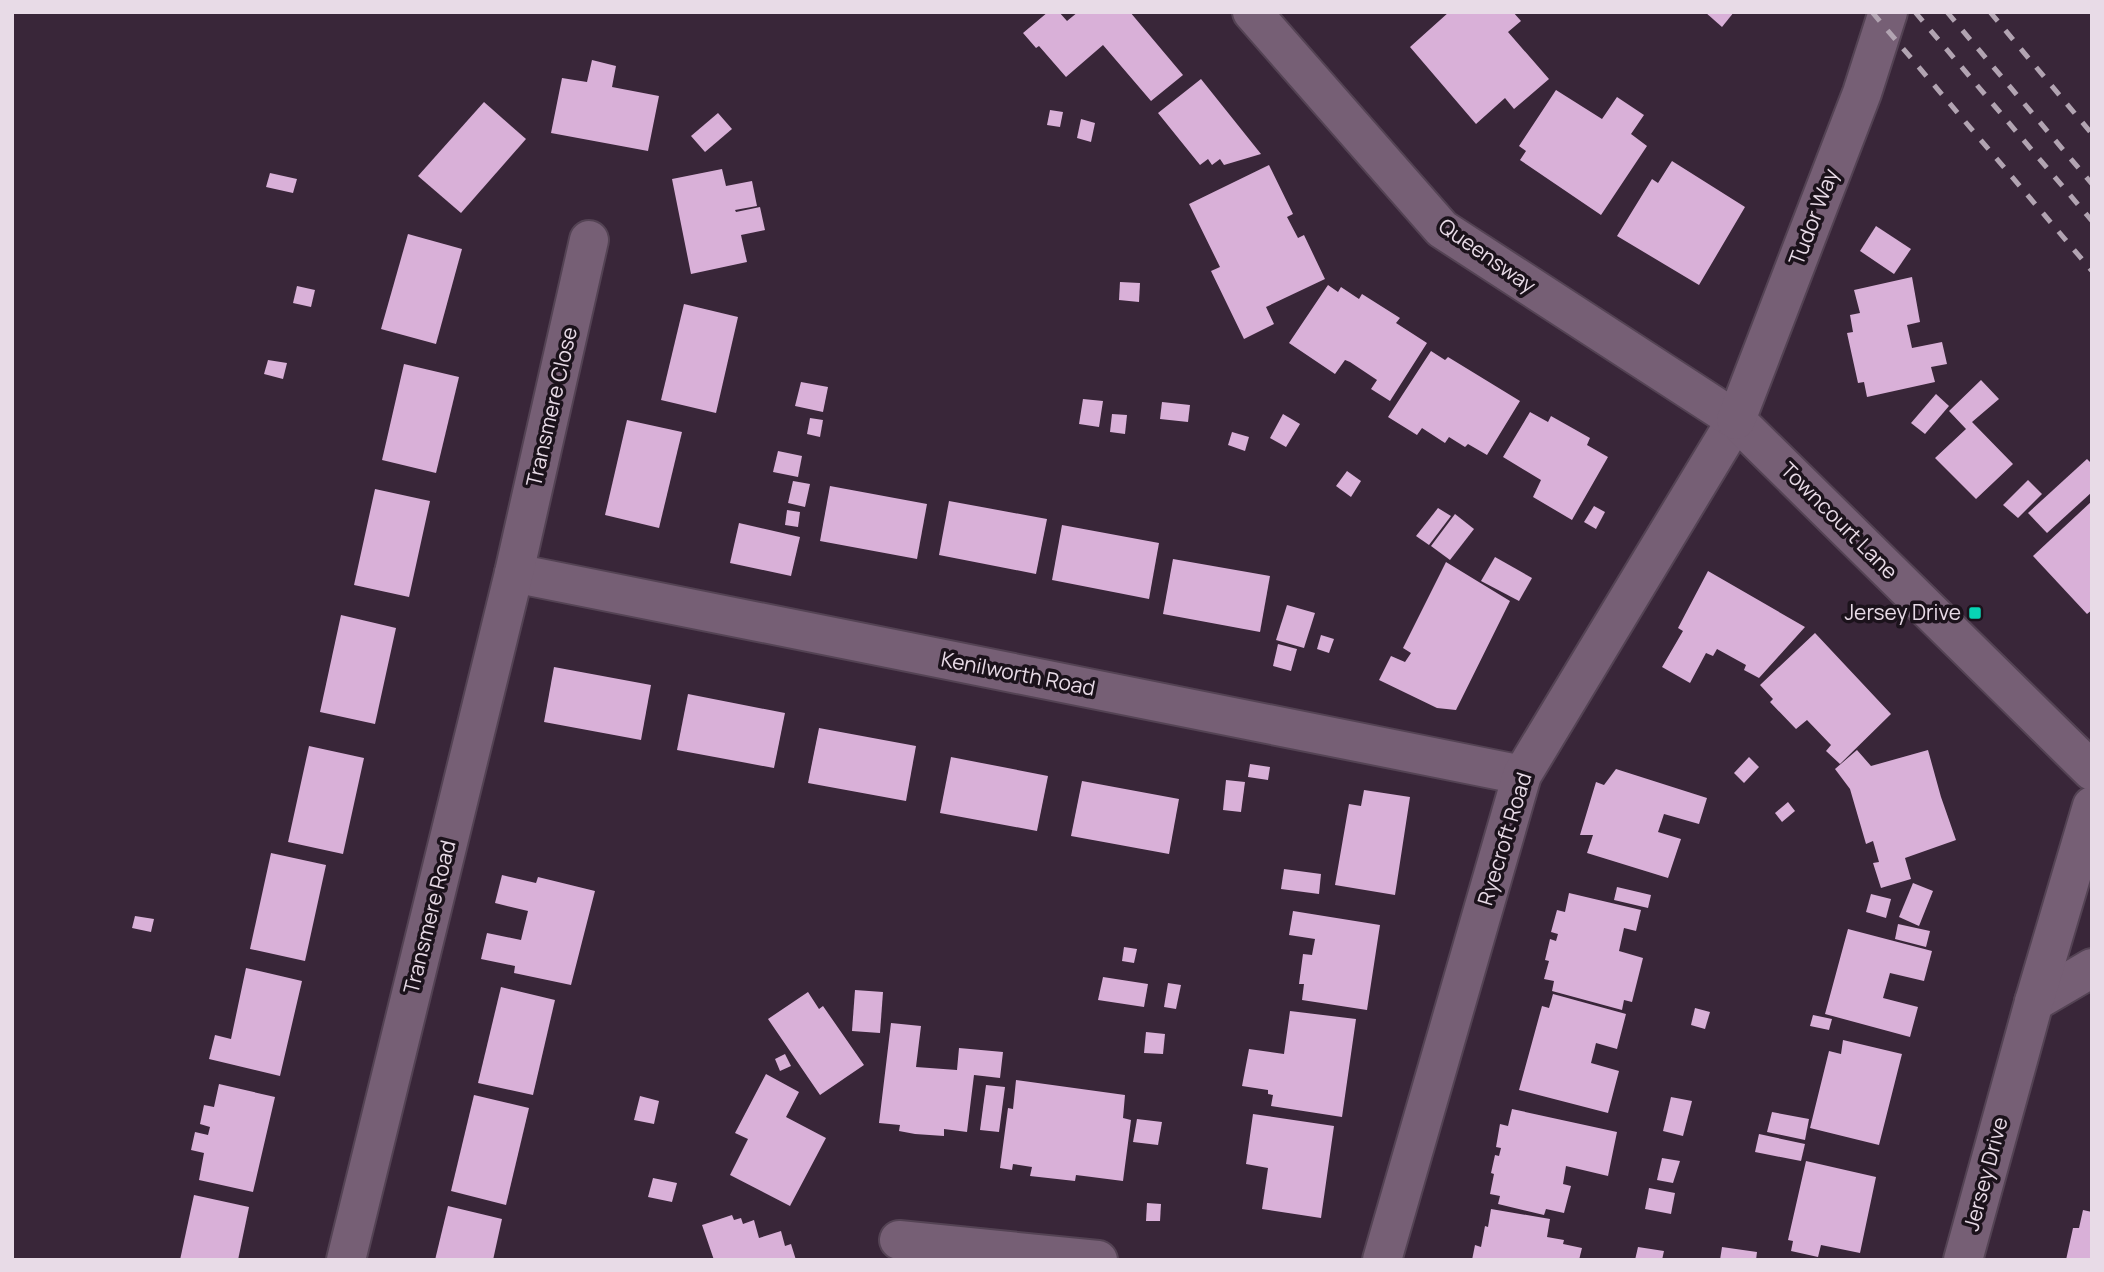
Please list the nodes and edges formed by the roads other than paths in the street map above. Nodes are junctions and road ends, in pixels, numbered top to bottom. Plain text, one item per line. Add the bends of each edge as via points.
1 (1252, 12) edge
2 (1888, 12) edge
3 (589, 240) dead end
4 (1736, 420) junction
5 (514, 573) junction
6 (2092, 771) edge
7 (1522, 775) junction
8 (2092, 806) edge
9 (2092, 968) edge
10 (2034, 1002) junction
11 (899, 1240) dead end
12 (346, 1260) edge
13 (1098, 1260) edge
14 (1381, 1260) edge
15 (1963, 1260) edge

1 - 4 street, Queensway via 1442,229
2 - 4 street, Tudor Way via 1862,93
3 - 5 street, Transmere Close
4 - 6 street, Towncourt Lane
4 - 7 street, Ryecroft Road
5 - 7 street, Kenilworth Road
5 - 12 street, Transmere Road
7 - 14 street, Ryecroft Road
8 - 10 street, Jersey Drive
9 - 10 street
10 - 15 street, Jersey Drive
11 - 13 street

